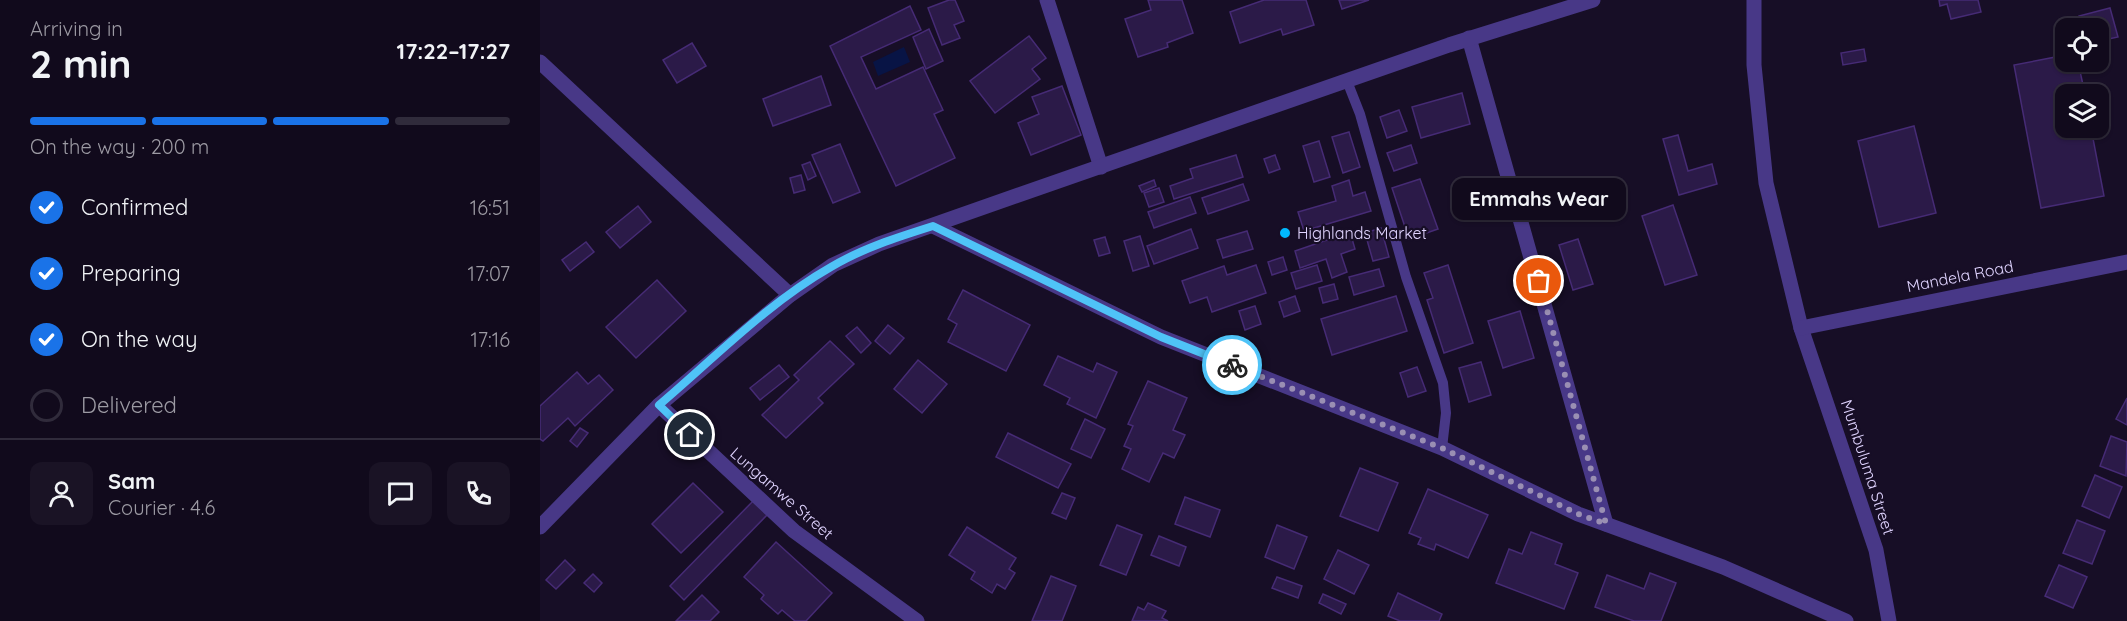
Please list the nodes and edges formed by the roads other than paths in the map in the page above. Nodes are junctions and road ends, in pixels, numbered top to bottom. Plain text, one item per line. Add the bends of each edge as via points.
1 (1047, 0) edge
2 (1593, 0) edge
3 (1754, 0) edge
4 (1469, 38) junction
5 (540, 62) edge
6 (1347, 81) junction
7 (1101, 167) junction
8 (933, 226) junction
9 (2127, 262) edge
10 (790, 295) junction
11 (1801, 327) junction
12 (659, 405) junction
13 (1442, 448) junction
14 (1606, 524) junction
15 (540, 527) edge
16 (917, 621) edge
17 (1846, 621) edge
18 (1889, 621) edge

1 - 7 street
2 - 4 street
3 - 11 street, Mumbuluma Street via 1754,65 1766,183
4 - 6 street
4 - 14 street
5 - 10 street
6 - 7 street
6 - 13 lane via 1406,277 1443,382 1446,413
7 - 8 street
8 - 10 street via 833,265
8 - 13 street via 1161,337
9 - 11 street, Mandela Road
10 - 12 street
11 - 18 street, Mumbuluma Street via 1876,550
12 - 15 street
12 - 16 street, Lungamwe Street via 794,531
13 - 14 street
14 - 17 street via 1723,567

